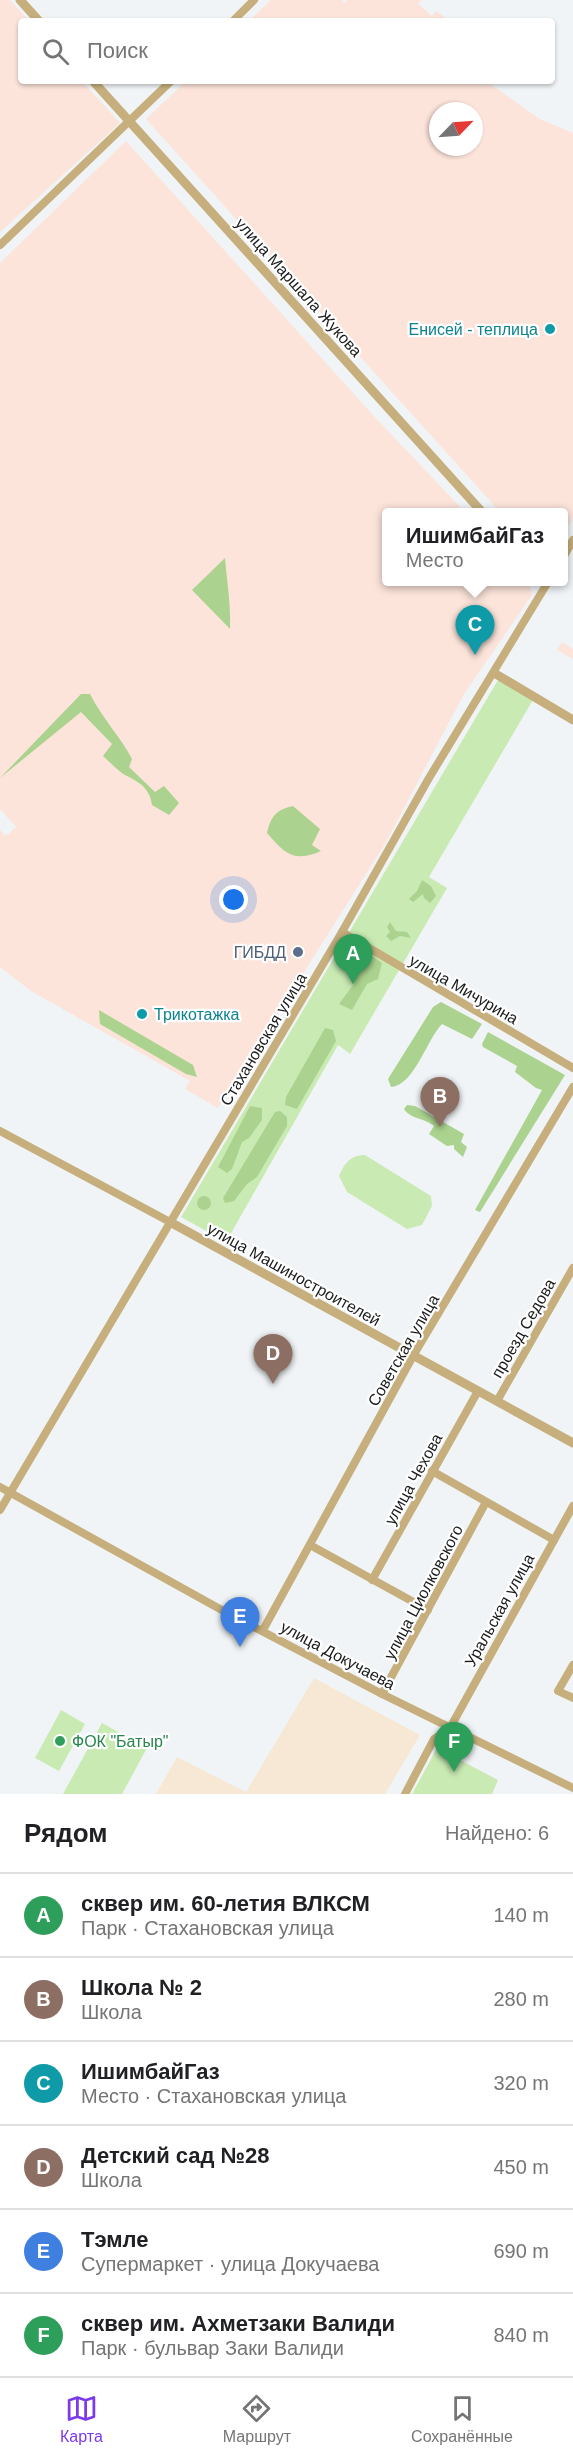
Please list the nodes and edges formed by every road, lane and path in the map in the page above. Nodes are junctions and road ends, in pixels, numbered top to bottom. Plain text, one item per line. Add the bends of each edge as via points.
1 (20, 0) edge
2 (254, 0) edge
3 (36, 18) edge
4 (236, 18) edge
5 (96, 84) edge
6 (168, 84) edge
7 (130, 121) junction
8 (0, 245) edge
9 (478, 508) edge
10 (544, 586) edge
11 (494, 673) junction
12 (573, 720) edge
13 (342, 932) junction
14 (573, 1068) edge
15 (573, 1087) edge
16 (0, 1131) edge
17 (170, 1222) junction
18 (573, 1268) edge
19 (413, 1356) junction
20 (478, 1391) junction
21 (497, 1401) junction
22 (573, 1443) edge
23 (432, 1471) junction
24 (0, 1487) edge
25 (10, 1493) junction
26 (486, 1502) junction
27 (573, 1506) edge
28 (0, 1510) edge
29 (554, 1540) junction
30 (310, 1545) junction
31 (372, 1580) junction
32 (428, 1610) junction
33 (263, 1630) junction
34 (573, 1665) edge
35 (382, 1694) junction
36 (573, 1698) edge
37 (450, 1728) junction
38 (573, 1788) edge
39 (405, 1794) edge

1 - 3 street
2 - 4 street
5 - 7 street, улица Маршала Жукова
6 - 7 street
7 - 8 street
7 - 9 street, улица Маршала Жукова
10 - 11 street, Стахановская улица
11 - 12 street
11 - 13 street, Стахановская улица
13 - 14 street, улица Мичурина
13 - 17 street, Стахановская улица
15 - 19 street, Советская улица
16 - 17 street, улица Машиностроителей
17 - 19 street, улица Машиностроителей
17 - 25 street, Стахановская улица
18 - 21 street, проезд Седова
19 - 20 street, улица Машиностроителей
19 - 30 street, Советская улица
20 - 21 street, улица Машиностроителей
20 - 23 street, улица Чехова
21 - 22 street, улица Машиностроителей
23 - 26 street
23 - 31 street, улица Чехова
24 - 25 street, улица Докучаева
25 - 28 street, Стахановская улица
25 - 33 street, улица Докучаева
26 - 29 street
26 - 32 street, улица Циолковского
27 - 29 street, Уральская улица
29 - 37 street, Уральская улица
30 - 31 street
30 - 33 street, Советская улица
31 - 32 street
32 - 35 street, улица Циолковского
33 - 35 street, улица Докучаева
34 - 36 street via 558,1691
35 - 37 street, улица Докучаева
37 - 38 street, улица Докучаева
37 - 39 street, Уральская улица via 434,1739

